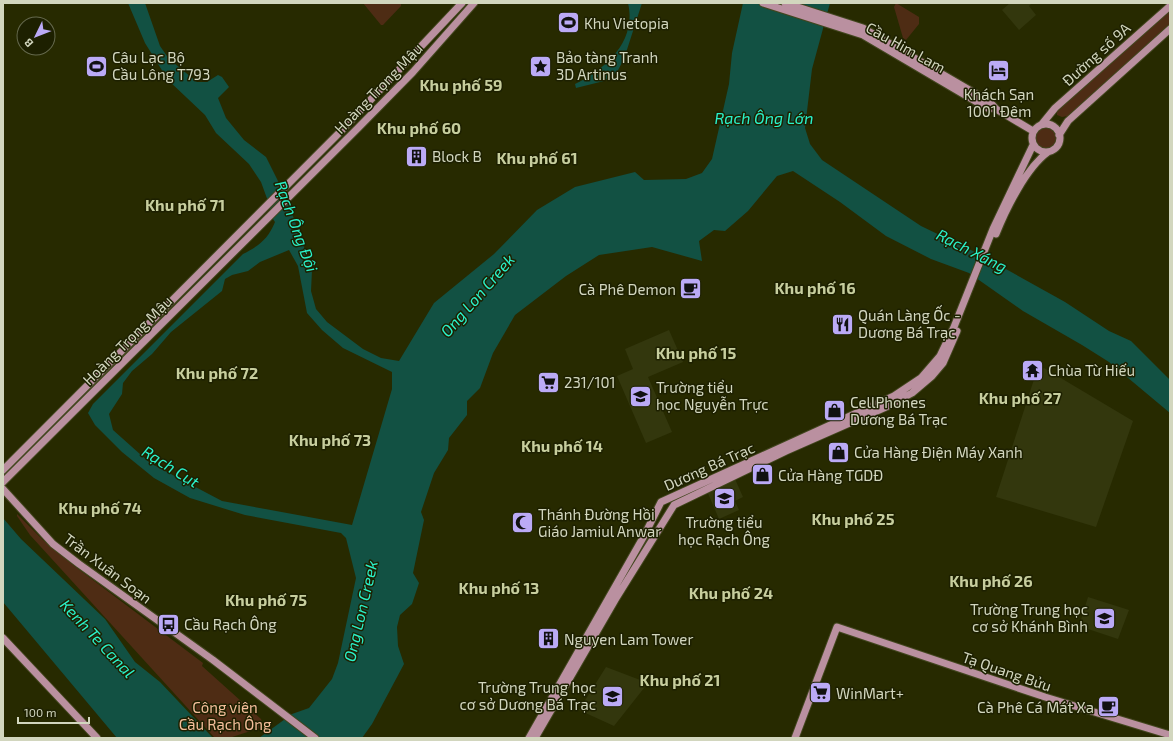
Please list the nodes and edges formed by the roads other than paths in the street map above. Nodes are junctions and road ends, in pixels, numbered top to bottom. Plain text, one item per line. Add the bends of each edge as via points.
1 (462, 3) edge
2 (474, 3) edge
3 (763, 3) edge
4 (785, 3) edge
5 (1170, 6) edge
6 (1170, 29) edge
7 (947, 81) junction
8 (1042, 124) junction
9 (1033, 131) junction
10 (1060, 135) junction
11 (1033, 145) junction
12 (1048, 152) junction
13 (995, 230) junction
14 (234, 240) junction
15 (240, 246) junction
16 (181, 292) junction
17 (186, 299) junction
18 (124, 349) junction
19 (130, 355) junction
20 (62, 411) junction
21 (68, 417) junction
22 (3, 470) edge
23 (736, 472) junction
24 (3, 482) edge
25 (3, 489) edge
26 (661, 502) junction
27 (670, 509) junction
28 (609, 604) junction
29 (3, 638) edge
30 (1170, 736) edge
31 (97, 738) edge
32 (315, 738) edge
33 (529, 738) edge
34 (535, 738) edge
35 (795, 738) edge

1 - 14 main road, Hoàng Trọng Mậu
2 - 15 main road, Hoàng Trọng Mậu via 412,72
3 - 7 main road, Cầu Him Lam via 863,36
4 - 7 main road, Cầu Him Lam via 863,28
5 - 8 main road, Đường số 9A via 1055,108
6 - 10 main road, Đường số 9A via 1068,121
7 - 9 main road via 987,108 996,108
8 - 9 main road
8 - 10 main road via 1051,125
9 - 11 main road
10 - 12 main road via 1058,145
11 - 12 main road via 1039,151
11 - 13 main road
12 - 13 main road via 1034,165
13 - 23 main road, Dương Bá Trạc via 943,363 932,376 912,393
14 - 15 main road
14 - 16 main road, Hoàng Trọng Mậu
15 - 17 main road, Hoàng Trọng Mậu
16 - 17 main road
16 - 18 main road, Hoàng Trọng Mậu
17 - 19 main road, Hoàng Trọng Mậu
18 - 19 main road
18 - 20 main road, Hoàng Trọng Mậu
19 - 21 main road, Hoàng Trọng Mậu
20 - 21 main road
20 - 22 main road, Hoàng Trọng Mậu
21 - 24 main road, Hoàng Trọng Mậu
23 - 26 main road, Dương Bá Trạc
23 - 27 main road, Dương Bá Trạc
25 - 32 main road, Trần Xuân Soạn via 58,548
26 - 27 main road
26 - 28 main road, Dương Bá Trạc
27 - 28 main road, Dương Bá Trạc
28 - 33 main road, Dương Bá Trạc
28 - 34 main road, Dương Bá Trạc
29 - 31 main road
30 - 35 main road, Tạ Quang Bửu via 837,627

